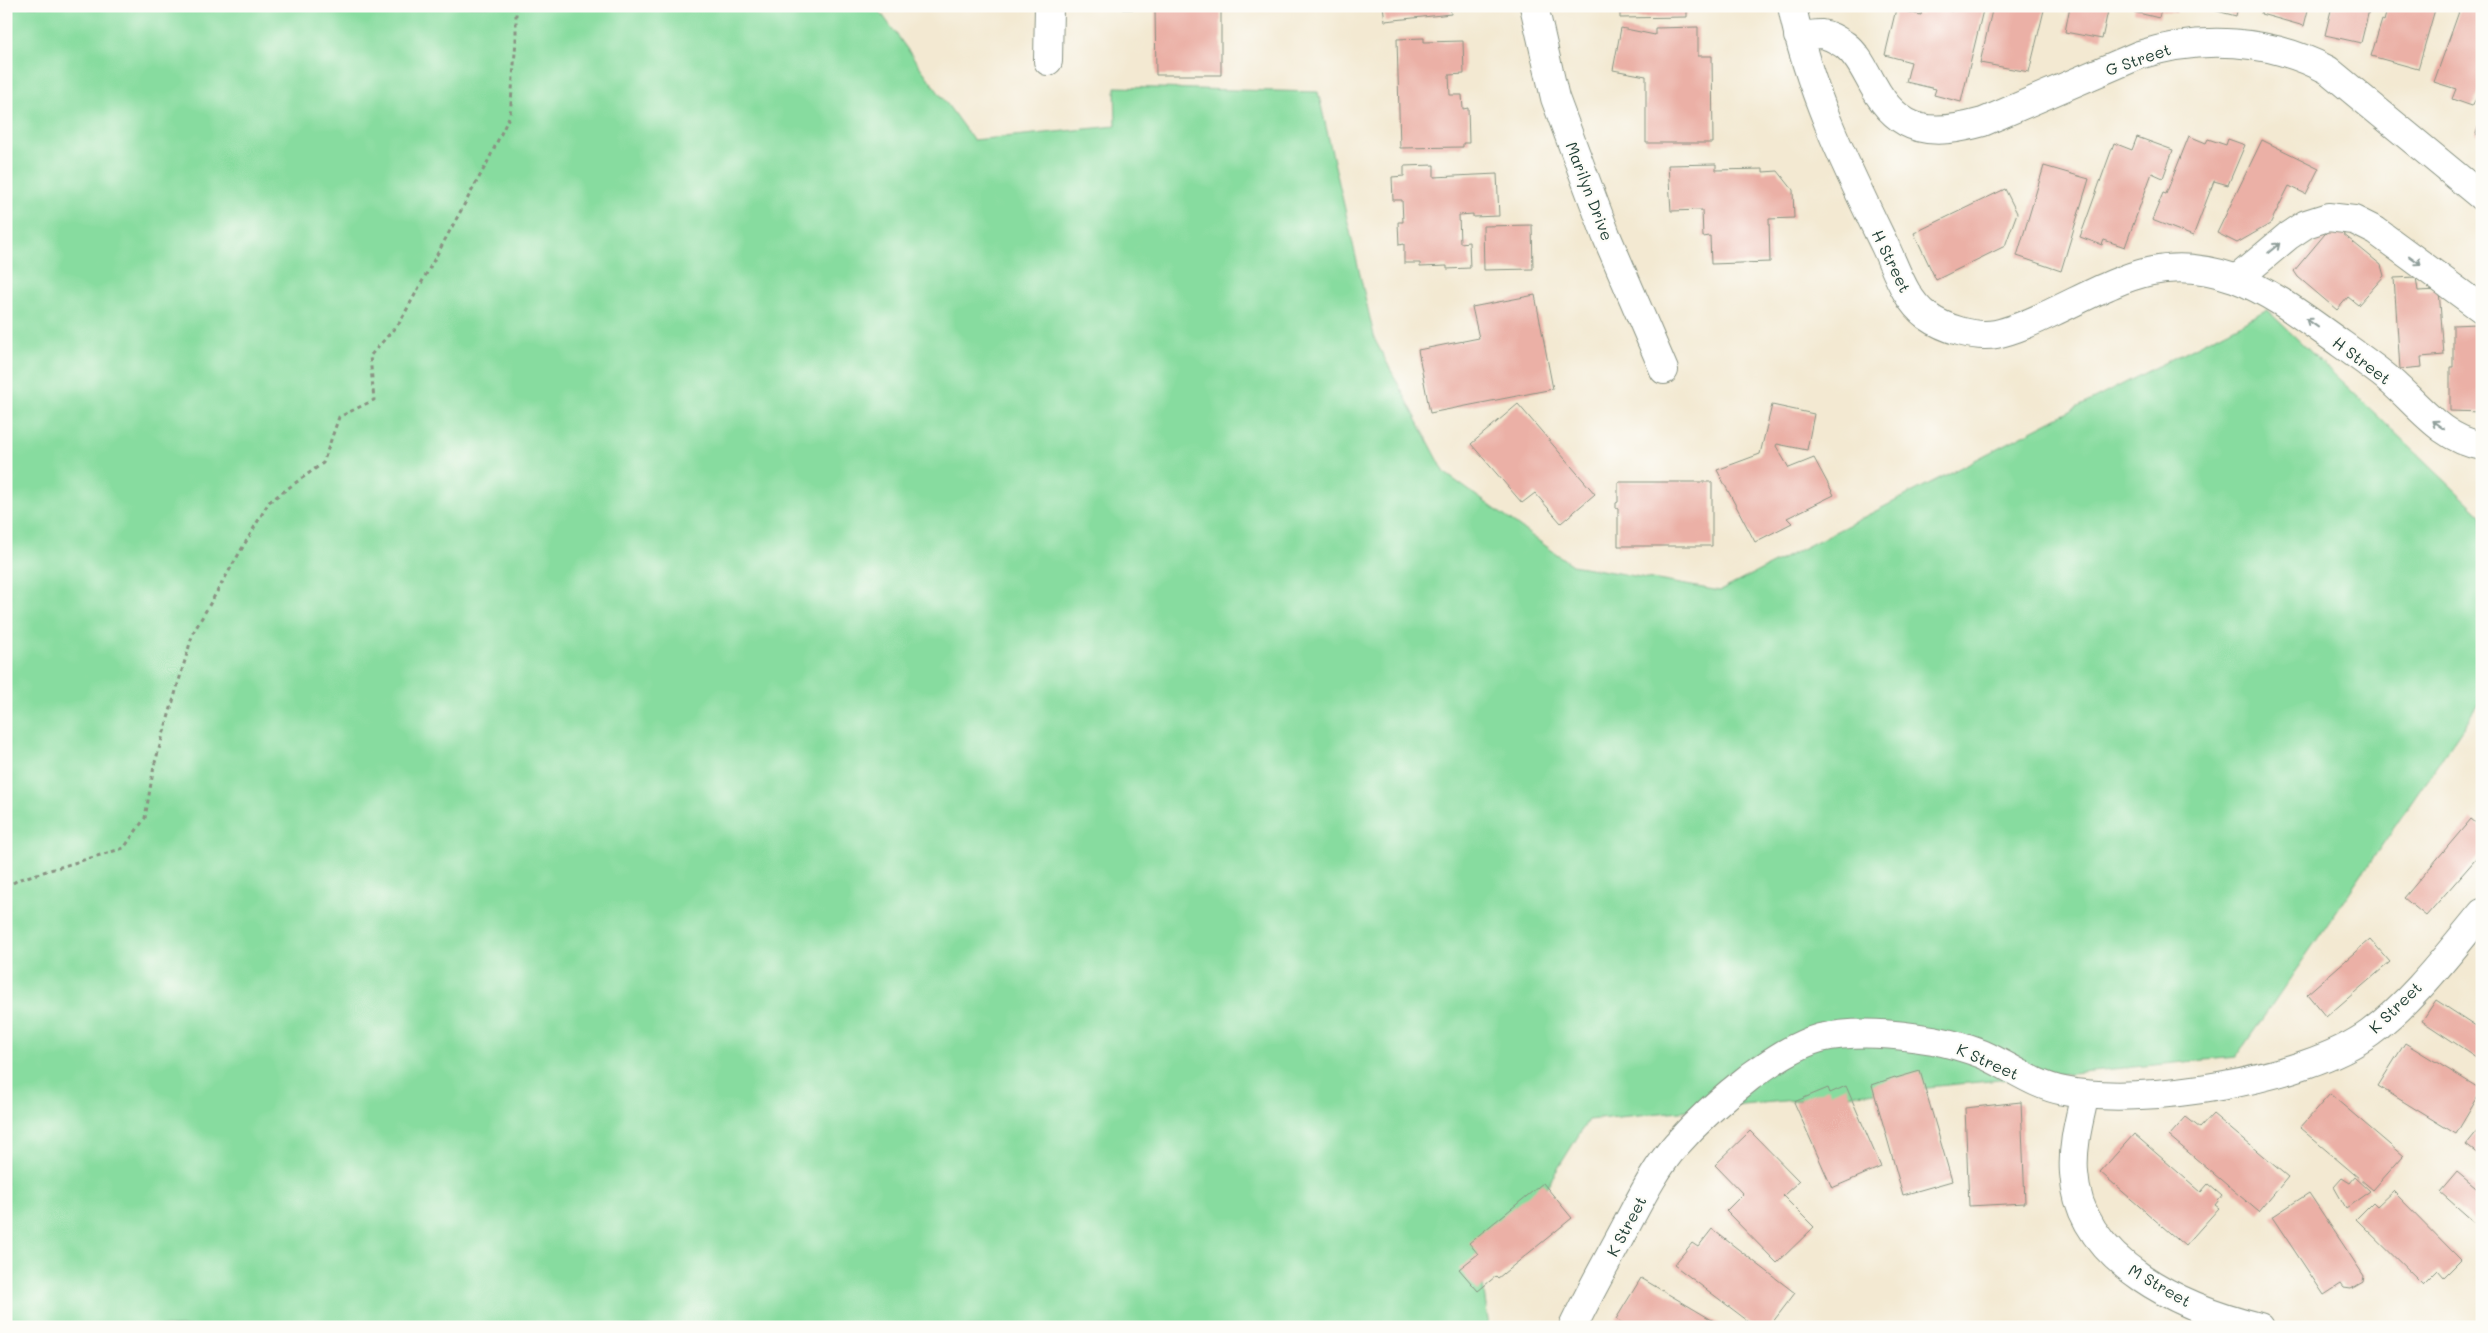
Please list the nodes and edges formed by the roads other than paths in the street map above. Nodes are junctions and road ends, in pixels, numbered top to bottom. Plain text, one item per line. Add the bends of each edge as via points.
1 (1048, 6) edge
2 (1534, 6) edge
3 (1792, 6) edge
4 (1798, 36) junction
5 (1048, 62) dead end
6 (2482, 197) edge
7 (2237, 279) junction
8 (2482, 309) edge
9 (1664, 370) dead end
10 (2482, 446) edge
11 (2482, 913) edge
12 (2085, 1094) junction
13 (1573, 1327) edge
14 (2260, 1327) edge

1 - 5 street
2 - 9 street, Marilyn Drive via 1556,98 1606,235
3 - 4 street, H Street
4 - 6 street, G Street via 1821,34 1835,38 1859,60 1892,113 1904,122 1931,130 1960,129 1983,122 2162,47 2210,42 2274,50 2306,59 2328,70
4 - 7 street, H Street via 1857,189 1909,297 1926,316 1949,328 1972,334 1994,334 2039,319 2127,277 2151,270 2175,267 2211,271
7 -> 8 street via 2306,224 2328,217 2354,220 2376,231
10 -> 7 street, H Street via 2452,435 2432,421 2383,374 2289,307
11 - 12 street, K Street via 2405,1000 2370,1033 2338,1050 2307,1063 2222,1085 2139,1095
12 - 13 street, K Street via 2043,1086 1984,1055 1934,1041 1865,1033 1818,1039 1796,1048 1774,1059 1736,1088 1676,1145 1653,1176
12 - 14 street, M Street via 2075,1135 2074,1174 2078,1197 2101,1241 2137,1276 2202,1308

